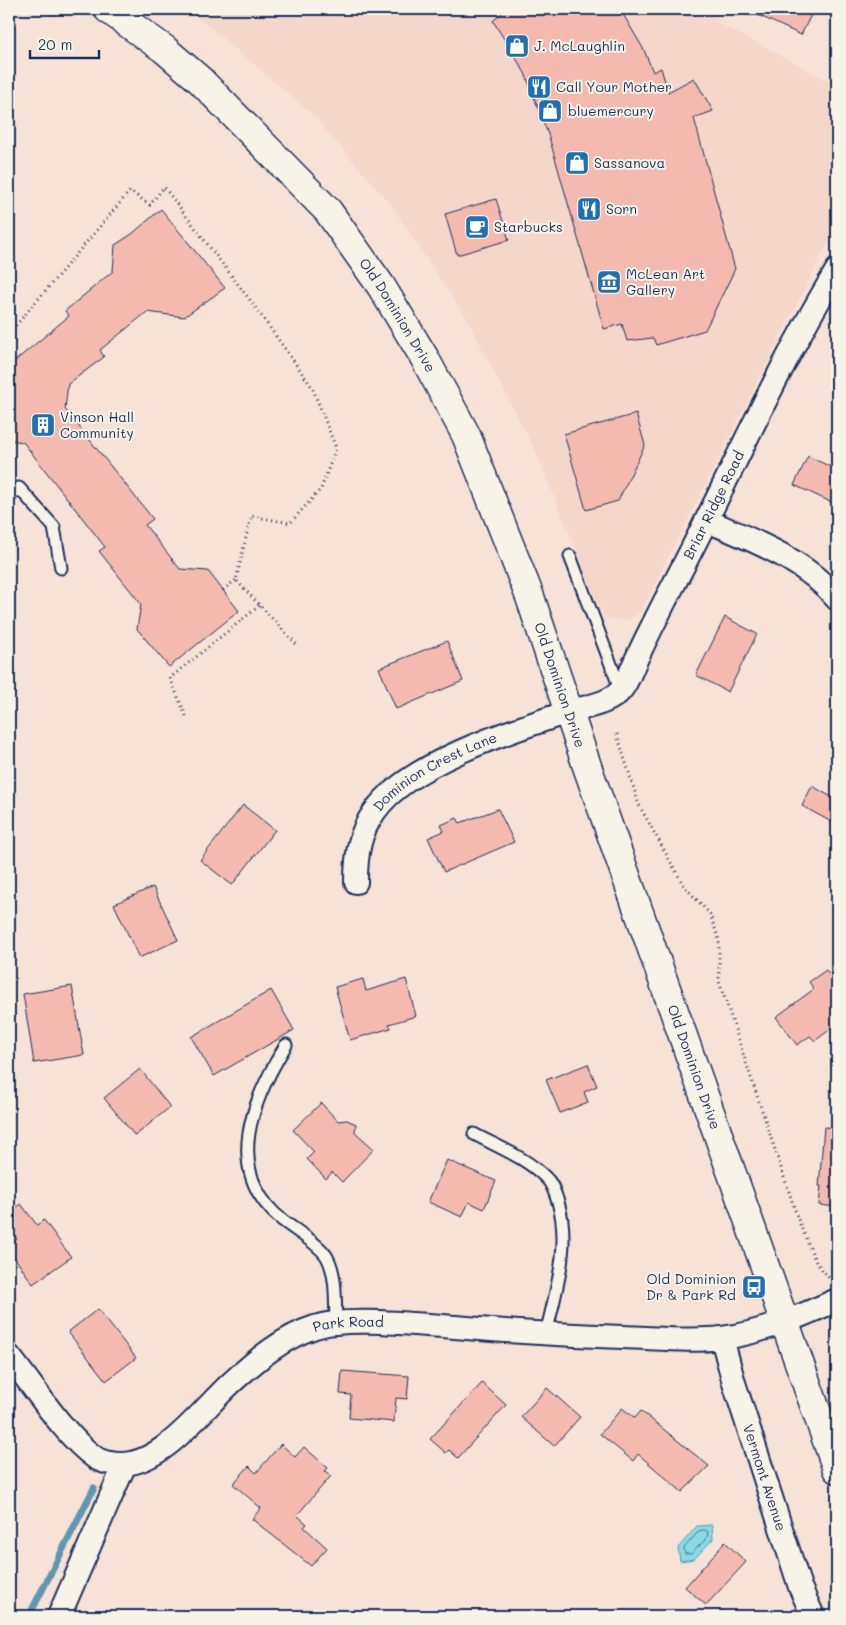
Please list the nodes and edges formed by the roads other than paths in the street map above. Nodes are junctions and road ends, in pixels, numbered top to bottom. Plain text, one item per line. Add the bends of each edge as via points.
1 (108, 9) edge
2 (837, 270) edge
3 (9, 497) edge
4 (708, 521) junction
5 (570, 556) dead end
6 (61, 568) dead end
7 (837, 599) edge
8 (621, 691) junction
9 (568, 712) junction
10 (356, 882) dead end
11 (286, 1045) dead end
12 (474, 1134) dead end
13 (834, 1290) edge
14 (336, 1323) junction
15 (784, 1323) junction
16 (546, 1334) junction
17 (722, 1338) junction
18 (9, 1356) edge
19 (125, 1464) junction
20 (837, 1469) edge
21 (808, 1614) edge
22 (60, 1616) edge

1 - 9 main road, Old Dominion Drive via 164,50 225,104 328,211 380,286 424,357 466,435 530,597
2 - 4 street, Briar Ridge Road via 782,365
3 - 6 lane via 19,488 54,527
4 - 7 street via 780,552 810,572
4 - 8 street, Briar Ridge Road
5 - 8 lane
8 - 9 street via 605,701
9 - 10 street, Dominion Crest Lane via 456,754 390,793 374,811 363,833 356,856
9 - 15 main road, Old Dominion Drive
11 - 14 lane via 259,1094 248,1139 247,1158 263,1203 328,1257 333,1276
12 - 16 lane via 529,1164 548,1178 554,1191 564,1221 563,1257
13 - 15 street, Park Road
14 - 16 street, Park Road via 414,1324
14 - 19 street, Park Road via 316,1326 293,1336 262,1357 169,1443 146,1458
15 - 17 street, Park Road
15 - 20 main road, Old Dominion Drive
16 - 17 street, Park Road
17 - 21 street, Vermont Avenue
18 - 19 street, Park Road via 75,1440 101,1461
19 - 22 street

